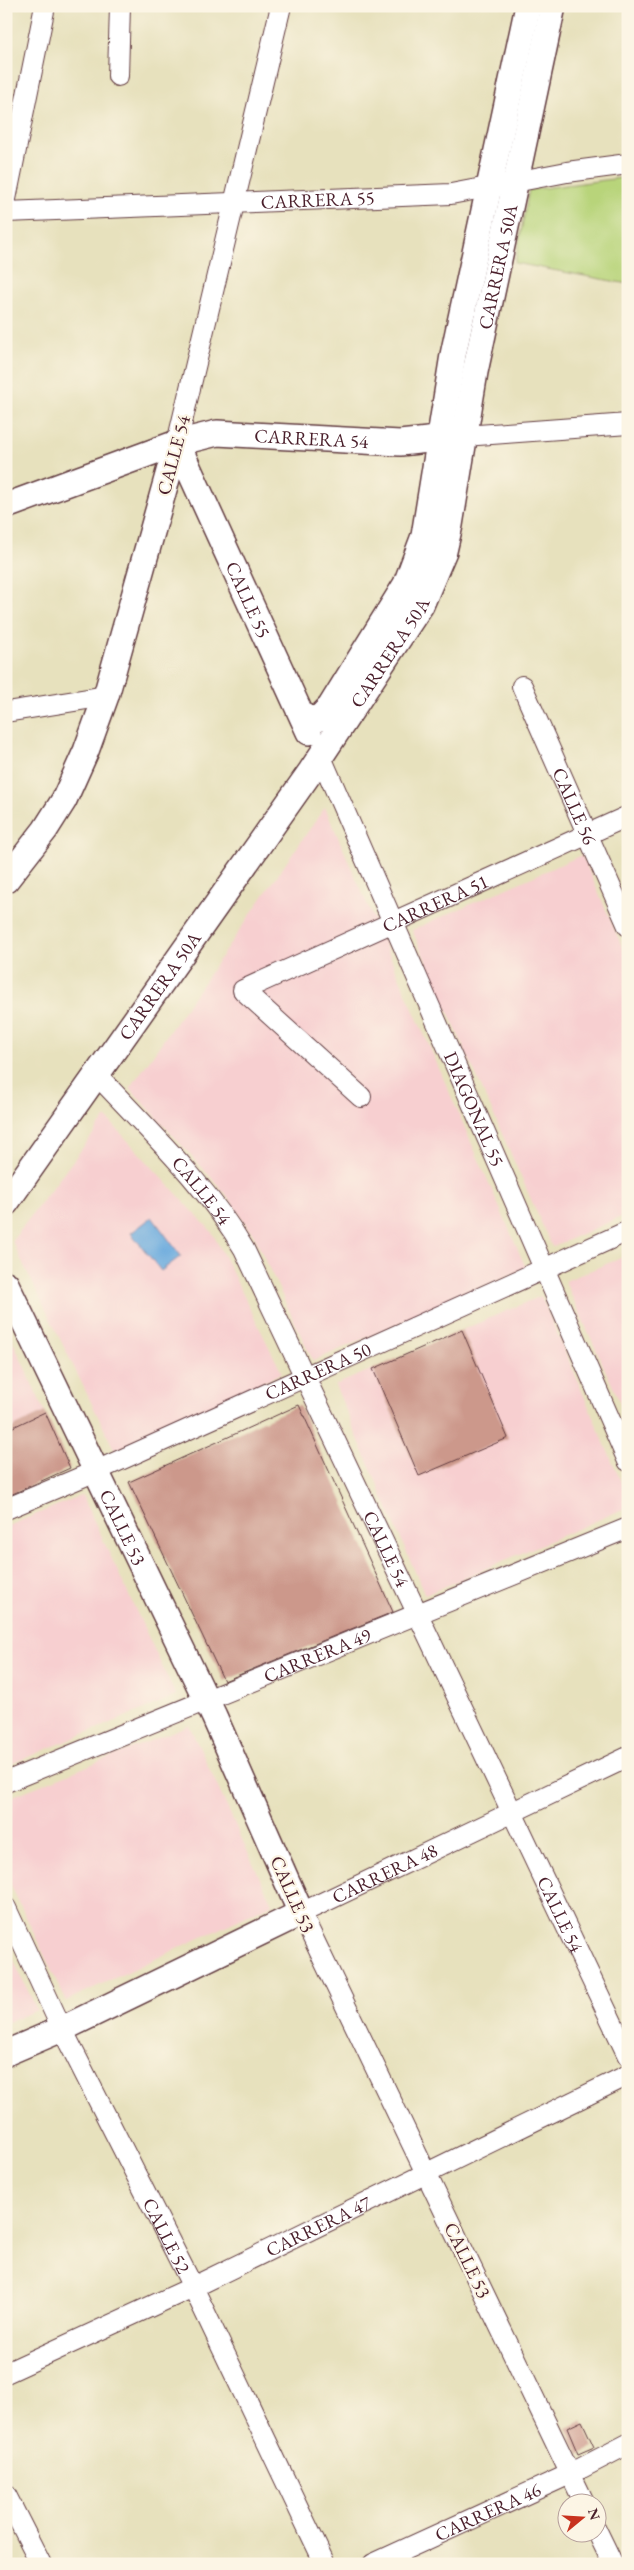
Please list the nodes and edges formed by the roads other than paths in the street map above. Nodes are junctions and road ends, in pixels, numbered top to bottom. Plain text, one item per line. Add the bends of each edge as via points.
1 (46, 6) edge
2 (120, 6) edge
3 (281, 6) edge
4 (528, 6) edge
5 (553, 6) edge
6 (118, 76) dead end
7 (628, 164) edge
8 (515, 182) junction
9 (489, 187) junction
10 (6, 198) edge
11 (235, 203) junction
12 (6, 212) edge
13 (628, 424) edge
14 (452, 438) junction
15 (177, 443) junction
16 (6, 506) edge
17 (522, 686) dead end
18 (106, 696) junction
19 (6, 712) edge
20 (303, 718) junction
21 (320, 757) junction
22 (628, 816) edge
23 (587, 834) junction
24 (6, 880) edge
25 (393, 922) junction
26 (628, 926) edge
27 (96, 1075) junction
28 (361, 1097) dead end
29 (6, 1203) edge
30 (628, 1231) edge
31 (544, 1268) junction
32 (6, 1284) edge
33 (304, 1376) junction
34 (628, 1461) edge
35 (96, 1471) junction
36 (6, 1509) edge
37 (628, 1528) edge
38 (417, 1614) junction
39 (206, 1701) junction
40 (628, 1757) edge
41 (6, 1782) edge
42 (511, 1812) junction
43 (6, 1908) edge
44 (301, 1913) junction
45 (62, 2029) junction
46 (6, 2053) edge
47 (628, 2056) edge
48 (628, 2075) edge
49 (426, 2174) junction
50 (193, 2287) junction
51 (6, 2372) edge
52 (628, 2444) edge
53 (570, 2474) junction
54 (579, 2492) edge
55 (6, 2495) edge
56 (602, 2542) edge
57 (397, 2559) edge
58 (40, 2564) edge
59 (325, 2564) edge
60 (373, 2564) edge
61 (613, 2564) edge

1 - 10 street
2 - 6 street
3 - 11 street, CALLE 54
4 - 9 main road, CARRERA 50A
5 - 8 main road, CARRERA 50A
7 - 8 street, CARRERA 55
8 - 9 street, CARRERA 55
8 - 14 main road, CARRERA 50A via 475,372
9 - 11 street, CARRERA 55 via 451,194
9 - 14 main road, CARRERA 50A via 453,355
11 - 12 street, CARRERA 55
11 - 15 street, CALLE 54
13 - 14 street, CARRERA 54
14 - 15 main road, CARRERA 54 via 400,443 217,434
14 - 20 main road, CARRERA 50A via 424,536 406,584 330,707 318,719
14 - 21 main road, CARRERA 50A via 450,525 432,582 421,605
15 - 16 main road, CARRERA 54
15 - 18 main road, CALLE 54
15 - 20 main road, CALLE 55
17 - 23 street, CALLE 56
18 - 19 street
18 - 24 main road, CALLE 54 via 64,800
20 - 21 main road, CALLE 55
21 - 25 street, DIAGONAL 55
21 - 27 main road, CARRERA 50A
22 - 23 street, CARRERA 51
23 - 25 street, CARRERA 51
23 - 26 street, CALLE 56
25 - 28 street, CARRERA 51 via 243,990
25 - 31 street, DIAGONAL 55
27 - 29 main road, CARRERA 50A
27 - 33 street, CALLE 54 via 228,1222
30 - 31 street, CARRERA 50
31 - 33 street, CARRERA 50
31 - 34 street, DIAGONAL 55
32 - 35 main road, CALLE 53
33 - 35 street, CARRERA 50
33 - 38 street, CALLE 54
35 - 36 street, CARRERA 50
35 - 39 main road, CALLE 53
37 - 38 street, CARRERA 49
38 - 39 street, CARRERA 49
38 - 42 street, CALLE 54
39 - 41 street, CARRERA 49
39 - 44 main road, CALLE 53
40 - 42 street, CARRERA 48
42 - 44 street, CARRERA 48
42 - 47 street, CALLE 54
43 - 45 street, CALLE 52
44 - 45 main road, CARRERA 48
44 - 49 street, CALLE 53
45 - 46 main road, CARRERA 48
45 - 50 street, CALLE 52
48 - 49 street, CARRERA 47
49 - 50 street, CARRERA 47
49 - 53 street, CALLE 53
50 - 51 street, CARRERA 47
50 - 59 street, CALLE 52
52 - 53 street, CARRERA 46
53 - 54 street, CALLE 53
53 - 57 street, CARRERA 46
55 - 58 street
56 - 61 street
57 - 60 street, CARRERA 46

